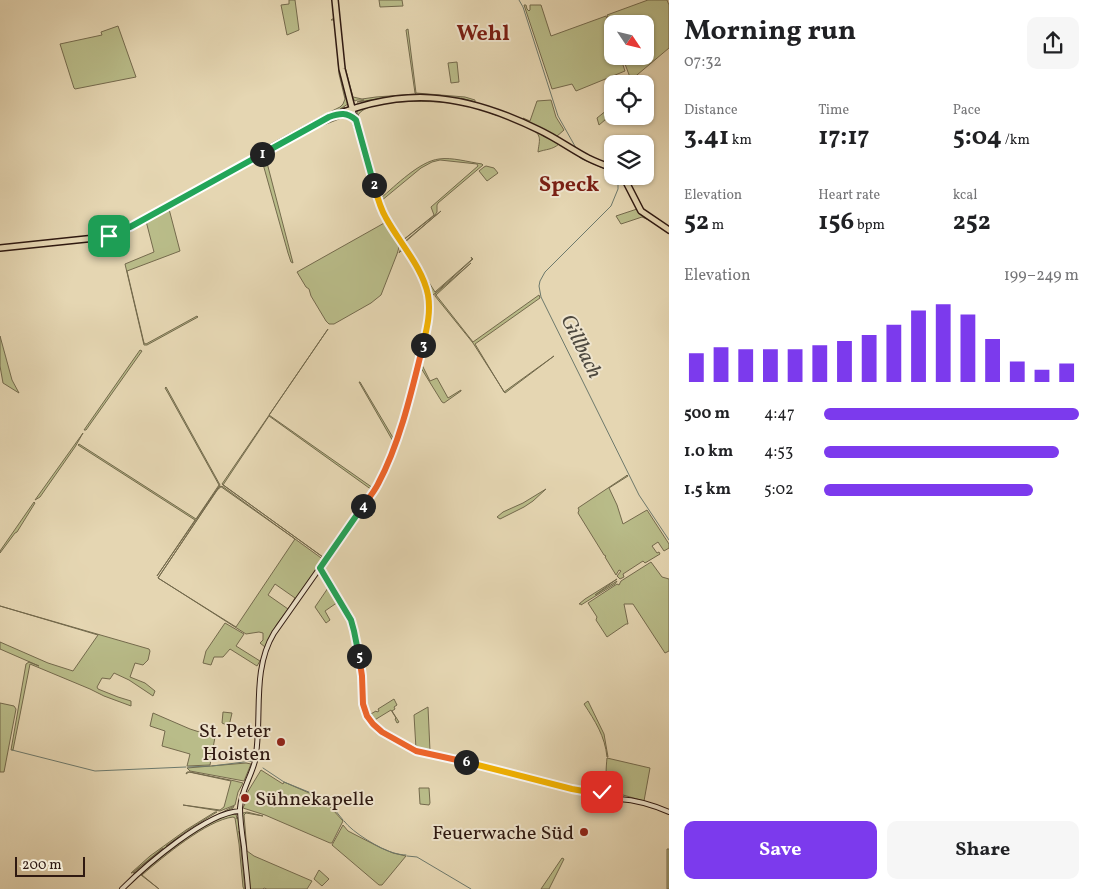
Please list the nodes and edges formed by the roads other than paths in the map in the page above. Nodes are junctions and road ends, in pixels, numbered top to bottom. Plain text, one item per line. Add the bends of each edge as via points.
1 (335, 0) edge
2 (349, 96) junction
3 (373, 103) junction
4 (352, 108) junction
5 (338, 114) junction
6 (356, 120) junction
7 (604, 165) edge
8 (627, 185) edge
9 (669, 230) edge
10 (0, 248) edge
11 (320, 568) junction
12 (241, 798) junction
13 (240, 811) junction
14 (668, 811) edge
15 (230, 812) junction
16 (122, 889) edge
17 (248, 889) edge

1 - 2 main road via 342,69
2 - 3 main road via 357,103
2 - 4 main road
3 - 4 main road
3 - 7 main road via 416,98 454,100 492,110 531,126 544,136
4 - 5 main road
4 - 6 main road
5 - 6 main road via 348,114
5 - 10 main road via 121,232
6 - 11 main road via 384,216 424,282 428,294 428,320 402,425 388,462 374,491
8 - 9 main road via 641,210
11 - 12 main road via 266,648 260,673 254,761
11 - 14 main road via 352,623 363,704 367,716 377,728 419,752 572,789 600,794 603,791 607,795
12 - 13 main road
12 - 15 main road
13 - 15 main road
13 - 17 main road
15 - 16 main road via 206,823 172,846

